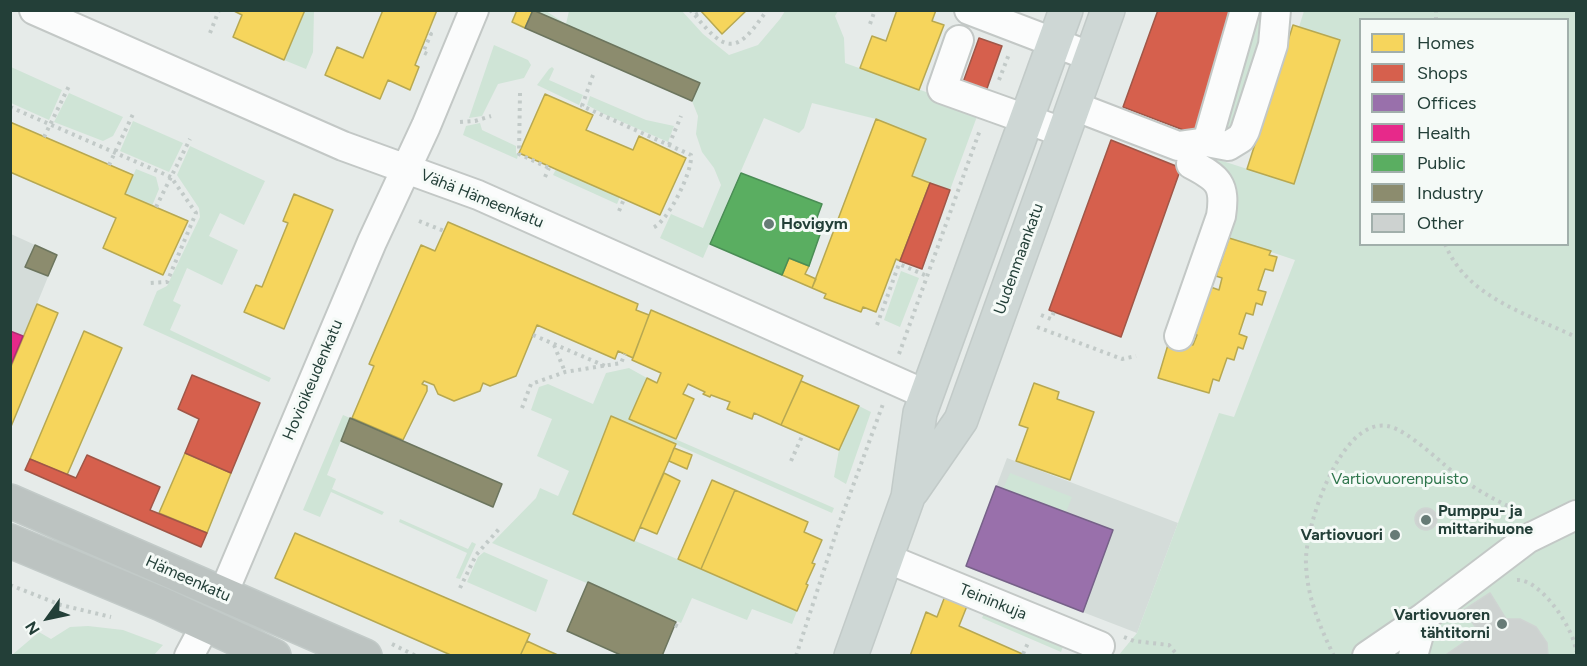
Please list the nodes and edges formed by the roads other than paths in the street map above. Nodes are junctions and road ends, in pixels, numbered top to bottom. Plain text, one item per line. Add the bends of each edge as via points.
1 (34, 10) edge
2 (474, 10) edge
3 (969, 10) edge
4 (1066, 10) edge
5 (1108, 10) edge
6 (1245, 10) edge
7 (1276, 10) edge
8 (959, 40) dead end
9 (1054, 43) junction
10 (1092, 57) junction
11 (1026, 119) junction
12 (1070, 119) junction
13 (1199, 153) junction
14 (406, 168) junction
15 (1179, 336) dead end
16 (927, 395) junction
17 (908, 497) junction
18 (10, 501) edge
19 (1568, 525) edge
20 (10, 541) edge
21 (886, 558) junction
22 (223, 594) junction
23 (1424, 617) junction
24 (206, 624) junction
25 (1107, 640) road end
26 (189, 656) edge
27 (274, 656) edge
28 (365, 656) edge
29 (851, 656) edge
30 (1367, 656) edge
31 (1413, 656) edge

1 - 14 street, Vähä Hämeenkatu via 343,146
2 - 14 street, Hovioikeudenkatu
3 - 9 street
4 - 9 main road, Uudenmaankatu
5 - 10 main road, Uudenmaankatu
6 - 13 street
7 - 13 street via 1273,45 1245,131 1228,146
8 - 11 street via 942,89
9 - 10 street
9 - 11 main road, Uudenmaankatu
10 - 12 main road, Uudenmaankatu
11 - 12 street
11 - 16 main road, Uudenmaankatu
12 - 13 street
12 - 17 main road, Uudenmaankatu via 961,420
13 - 15 street via 1220,186 1224,200
14 - 16 street, Vähä Hämeenkatu via 478,195
14 - 22 street, Hovioikeudenkatu
16 - 17 main road, Uudenmaankatu via 920,413
17 - 21 main road, Uudenmaankatu
18 - 22 highway, Hämeenkatu
19 - 23 street via 1527,539
20 - 24 highway, Hämeenkatu
21 - 25 street, Teininkuja
21 - 29 main road, Uudenmaankatu
22 - 28 highway, Hämeenkatu
23 - 30 street
23 - 31 street
24 - 26 street
24 - 27 highway, Hämeenkatu

